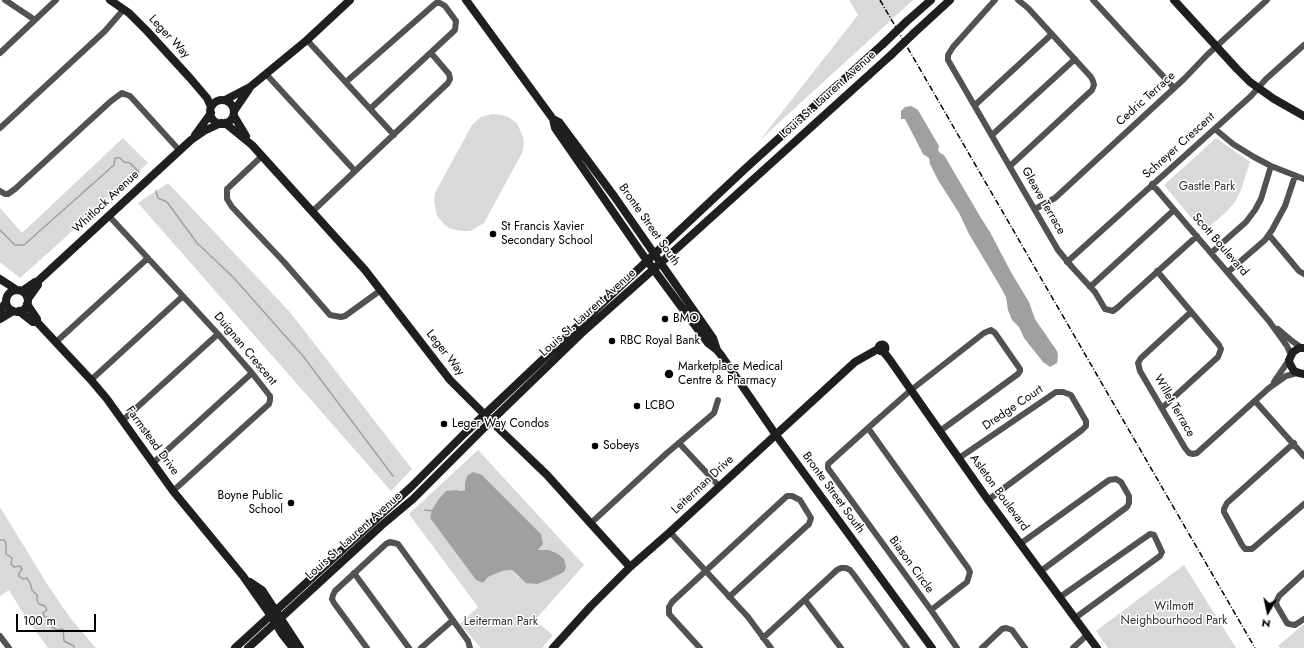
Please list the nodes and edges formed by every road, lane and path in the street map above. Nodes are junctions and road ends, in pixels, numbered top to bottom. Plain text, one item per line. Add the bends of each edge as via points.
1 (5, 0) edge
2 (56, 0) edge
3 (110, 0) edge
4 (350, 0) edge
5 (466, 0) edge
6 (931, 0) edge
7 (950, 0) edge
8 (995, 0) edge
9 (1018, 0) edge
10 (1093, 0) edge
11 (1267, 0) edge
12 (1175, 1) edge
13 (124, 9) junction
14 (35, 20) junction
15 (1052, 34) junction
16 (307, 40) junction
17 (1303, 46) edge
18 (1216, 47) junction
19 (0, 53) edge
20 (430, 53) junction
21 (1075, 59) junction
22 (266, 74) junction
23 (190, 78) junction
24 (346, 82) junction
25 (250, 87) junction
26 (1174, 88) junction
27 (1258, 88) junction
28 (222, 100) junction
29 (975, 105) junction
30 (370, 109) junction
31 (211, 110) junction
32 (234, 113) junction
33 (1304, 116) edge
34 (553, 120) junction
35 (223, 123) junction
36 (0, 128) edge
37 (1215, 129) junction
38 (394, 135) junction
39 (992, 135) junction
40 (191, 140) junction
41 (252, 145) junction
42 (180, 151) junction
43 (262, 156) junction
44 (1010, 166) junction
45 (1271, 166) junction
46 (355, 171) junction
47 (1295, 176) junction
48 (1304, 179) edge
49 (1152, 184) junction
50 (0, 191) edge
51 (1035, 209) junction
52 (1174, 210) junction
53 (313, 211) junction
54 (110, 216) junction
55 (1269, 235) junction
56 (1197, 236) junction
57 (1211, 253) junction
58 (655, 254) junction
59 (148, 258) junction
60 (648, 260) junction
61 (661, 262) junction
62 (1067, 262) junction
63 (654, 269) junction
64 (1157, 272) junction
65 (1228, 272) junction
66 (1304, 274) edge
67 (0, 280) edge
68 (37, 282) junction
69 (0, 285) edge
70 (1090, 287) junction
71 (19, 290) junction
72 (381, 290) junction
73 (183, 296) junction
74 (7, 299) junction
75 (27, 302) junction
76 (0, 311) edge
77 (16, 311) junction
78 (1192, 312) junction
79 (0, 319) edge
80 (1269, 321) junction
81 (37, 322) junction
82 (218, 334) junction
83 (56, 342) junction
84 (1303, 348) edge
85 (717, 350) junction
86 (881, 350) joint
87 (1290, 358) junction
88 (252, 373) junction
89 (1301, 374) edge
90 (91, 380) junction
91 (1269, 388) junction
92 (910, 390) junction
93 (718, 400) dead end
94 (1255, 401) junction
95 (1162, 408) junction
96 (484, 415) junction
97 (122, 421) junction
98 (491, 421) junction
99 (868, 428) junction
100 (940, 431) junction
101 (776, 435) junction
102 (679, 443) junction
103 (1294, 443) junction
104 (1304, 456) edge
105 (959, 458) junction
106 (153, 463) junction
107 (719, 486) junction
108 (173, 491) junction
109 (988, 500) junction
110 (1304, 504) edge
111 (591, 523) junction
112 (670, 532) junction
113 (1020, 544) junction
114 (630, 567) junction
115 (1041, 571) junction
116 (706, 572) junction
117 (354, 573) junction
118 (1304, 573) edge
119 (729, 597) junction
120 (1060, 597) junction
121 (805, 600) junction
122 (931, 610) junction
123 (275, 617) junction
124 (1074, 618) junction
125 (1304, 619) edge
126 (453, 620) junction
127 (1087, 635) junction
128 (0, 636) edge
129 (763, 638) junction
130 (9, 648) edge
131 (235, 648) edge
132 (248, 648) edge
133 (293, 648) edge
134 (300, 648) edge
135 (367, 648) edge
136 (409, 648) edge
137 (421, 648) edge
138 (470, 648) edge
139 (553, 648) edge
140 (700, 648) edge
141 (771, 648) edge
142 (841, 648) edge
143 (907, 648) edge
144 (932, 648) edge
145 (957, 648) edge
146 (982, 648) edge
147 (1025, 648) edge
148 (1073, 648) edge
149 (1097, 648) edge

1 - 14 street
2 - 14 street
3 - 13 street, Leger Way
4 - 16 street
5 - 34 street, Bronte Street South
6 - 58 street, Louis St. Laurent Avenue, bridge
7 - 61 street, Louis St. Laurent Avenue, bridge
8 - 29 street, Gleave Terrace via 952,47 948,55 948,60
9 - 15 street
10 - 26 street
11 - 18 street, Cedric Terrace
12 - 18 street
13 - 23 street, Leger Way
13 - 36 street via 102,34
14 - 19 street
15 - 21 street
15 - 29 street
16 - 22 street
16 - 24 street
17 - 27 street, Schreyer Crescent
18 - 26 street, Cedric Terrace
18 - 27 street
20 - 24 street via 455,30 456,21 440,3
20 - 30 street
20 - 38 street via 449,74 450,79
21 - 39 street
21 - 44 street via 1094,80 1092,90
22 - 25 street
22 - 46 street
23 - 28 street, Leger Way
23 - 31 street, Leger Way via 207,98
24 - 30 street
25 - 28 street
25 - 32 street
26 - 51 street, Cedric Terrace via 1055,198
27 - 33 street via 1282,105
27 - 37 street, Schreyer Crescent
28 - 31 street via 213,104
28 - 32 street via 232,104
29 - 39 street, Gleave Terrace
30 - 38 street
31 - 35 street via 214,120
31 - 40 street, Whitlock Avenue
32 - 35 street via 232,119
32 - 41 street, Leger Way
34 - 58 street, Bronte Street South via 559,122
34 - 60 street, Bronte Street South via 555,128
35 - 40 street, Whitlock Avenue
35 - 41 street, Leger Way
37 - 45 street via 1245,152
37 - 49 street, Schreyer Crescent
38 - 46 street
39 - 44 street, Gleave Terrace
40 - 42 street, Whitlock Avenue
41 - 43 street, Leger Way
42 - 50 street via 130,96 122,94 111,101 15,190 8,194
42 - 54 street, Whitlock Avenue
43 - 53 street, Leger Way
43 - 72 street via 227,189 227,199 232,207 330,315 346,316
44 - 51 street, Gleave Terrace
45 - 47 street
45 - 57 street via 1255,210 1246,222
46 - 53 street
47 - 48 street
47 - 55 street via 1286,206
49 - 52 street, Scott Boulevard
49 - 62 street, Schreyer Crescent
51 - 62 street, Gleave Terrace
52 - 56 street, Scott Boulevard
52 - 70 street
53 - 72 street, Leger Way
54 - 59 street, Duignan Crescent
54 - 68 street, Whitlock Avenue
55 - 65 street
55 - 66 street
56 - 57 street, Scott Boulevard
56 - 64 street, Gleave Terrace
57 - 65 street, Scott Boulevard
58 - 60 street, Louis St. Laurent Avenue
58 - 61 street, Bronte Street South
59 - 73 street, Duignan Crescent
59 - 83 street
60 - 63 street, Bronte Street South
60 - 96 street, Louis St. Laurent Avenue
61 - 63 street, Louis St. Laurent Avenue
61 - 85 street, Bronte Street South via 714,338
62 - 70 street, Gleave Terrace
63 - 85 street, Bronte Street South via 708,343
63 - 98 street, Louis St. Laurent Avenue via 584,331
64 - 70 street, Gleave Terrace via 1113,311 1105,309
64 - 78 street
65 - 80 street, Scott Boulevard
67 - 71 street
68 - 71 street, Whitlock Avenue
68 - 75 street, Whitlock Avenue via 38,285
69 - 74 street
71 - 74 street via 11,291
71 - 75 street via 24,293
72 - 96 street, Leger Way via 450,380
73 - 82 street, Duignan Crescent
73 - 90 street
74 - 76 street
74 - 77 street via 9,307
75 - 77 street via 24,309
75 - 81 street, Farmstead Drive
77 - 79 street
77 - 81 street, Farmstead Drive
78 - 95 street, Willet Terrace via 1140,358 1138,363
78 - 95 street via 1219,345 1220,353
80 - 84 street, Scott Boulevard
80 - 87 street, Scott Boulevard via 1287,346
81 - 83 street, Farmstead Drive
82 - 88 street, Duignan Crescent
82 - 97 street
83 - 90 street, Farmstead Drive
84 - 87 street via 1296,350
85 - 101 street, Bronte Street South
86 - 92 street, Asleton Boulevard
86 - 101 street, Leiterman Drive via 856,362
87 - 89 street via 1291,368
87 - 91 street, Willet Terrace
88 - 106 street
88 - 108 street, Duignan Crescent via 270,396 269,404
89 - 91 street, Willet Terrace via 1286,376
90 - 97 street, Farmstead Drive
91 - 94 street, Willet Terrace
92 - 99 street, Biason Circle
92 - 100 street, Asleton Boulevard
92 - 100 street, Biason Circle via 984,333 991,330 995,333 1020,371
93 - 102 street via 714,413
94 - 95 street, Willet Terrace via 1202,449 1193,454 1185,448
94 - 103 street
96 - 98 street, Leger Way
96 - 123 street, Louis St. Laurent Avenue
97 - 106 street, Farmstead Drive
98 - 111 street, Leger Way via 547,475
98 - 123 street, Louis St. Laurent Avenue via 413,499
99 - 122 street, Biason Circle via 970,572 967,582
99 - 122 street, Biason Circle via 828,464 828,468
100 - 105 street, Asleton Boulevard
101 - 107 street, Leiterman Drive
101 - 144 street, Bronte Street South
102 - 107 street
102 - 111 street
103 - 104 street
103 - 110 street via 1228,503 1224,512 1242,545 1245,549 1252,550
105 - 109 street, Asleton Boulevard
105 - 109 street, Dredge Court via 1056,392 1071,395 1086,421 1084,428
106 - 108 street, Farmstead Drive
107 - 112 street, Leiterman Drive
108 - 123 street, Farmstead Drive via 243,576 262,590
109 - 113 street, Asleton Boulevard
111 - 114 street, Leger Way
112 - 114 street, Leiterman Drive
112 - 116 street
113 - 115 street, Asleton Boulevard
113 - 115 street via 1109,480 1116,479 1121,482 1129,496 1128,505
114 - 139 street, Leiterman Drive
115 - 120 street, Asleton Boulevard
116 - 119 street
116 - 119 street via 787,496 800,500 811,518 809,524
116 - 140 street via 672,602 669,610
117 - 126 street via 386,544 394,542
117 - 135 street via 335,591 332,599
117 - 136 street
118 - 125 street via 1279,596 1276,602 1287,623 1295,625
119 - 129 street
120 - 124 street, Asleton Boulevard
120 - 124 street via 1148,535 1154,536 1162,552 1160,556
121 - 129 street
121 - 142 street
121 - 143 street via 837,570 846,568 854,575
122 - 145 street
123 - 131 street, Louis St. Laurent Avenue
123 - 132 street, Louis St. Laurent Avenue
123 - 133 street, Farmstead Drive via 282,634
123 - 134 street, Farmstead Drive
124 - 127 street, Asleton Boulevard
126 - 137 street
126 - 138 street
127 - 148 street
127 - 149 street, Asleton Boulevard
128 - 130 street
129 - 141 street
146 - 147 street via 1006,628 1012,630

